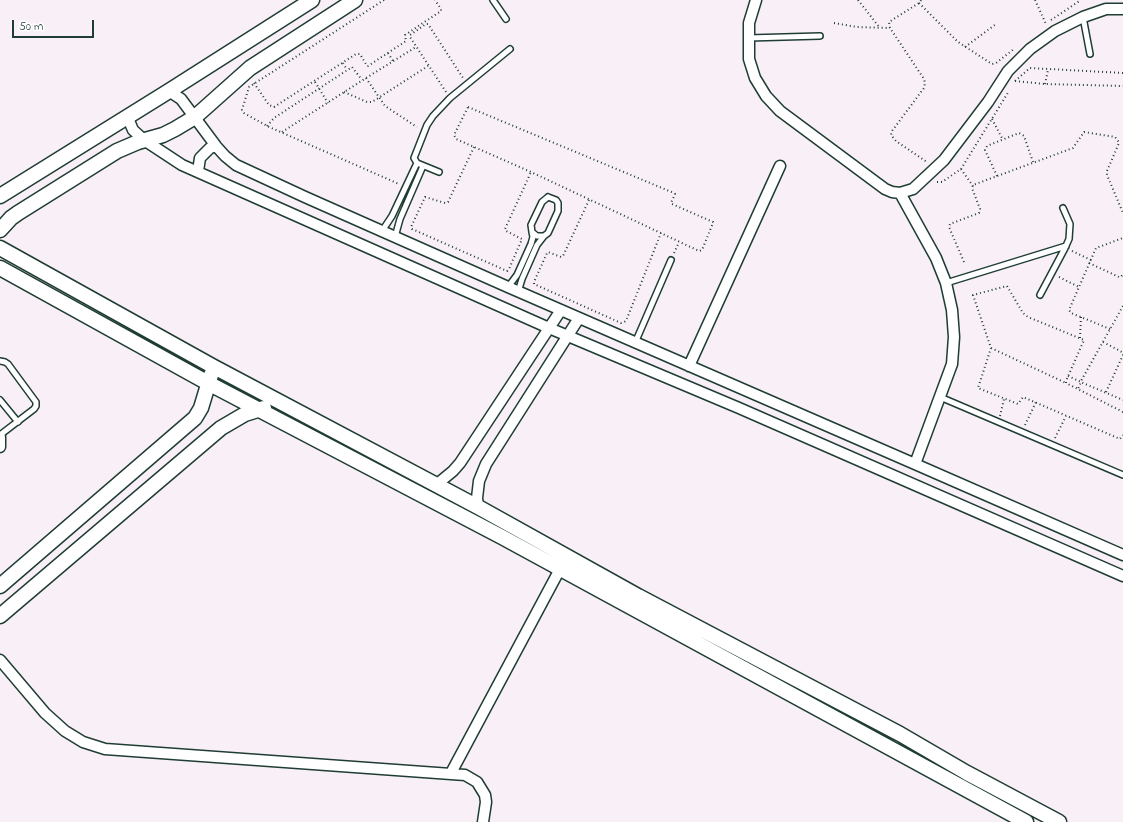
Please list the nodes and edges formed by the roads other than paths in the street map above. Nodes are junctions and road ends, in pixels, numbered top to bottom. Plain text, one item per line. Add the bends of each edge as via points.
1 (312, 0) edge
2 (355, 0) edge
3 (493, 0) edge
4 (756, 0) edge
5 (1123, 9) edge
6 (1083, 17) junction
7 (506, 19) dead end
8 (820, 36) dead end
9 (748, 38) junction
10 (510, 49) dead end
11 (1090, 54) dead end
12 (169, 91) junction
13 (127, 116) junction
14 (195, 117) junction
15 (144, 140) junction
16 (216, 146) junction
17 (417, 162) junction
18 (423, 166) junction
19 (780, 166) dead end
20 (198, 171) junction
21 (439, 172) dead end
22 (900, 193) junction
23 (0, 196) edge
24 (1063, 208) dead end
25 (0, 230) edge
26 (382, 231) junction
27 (532, 232) junction
28 (544, 236) junction
29 (395, 237) junction
30 (1066, 247) junction
31 (0, 248) edge
32 (671, 260) road end
33 (0, 268) edge
34 (946, 283) junction
35 (508, 287) junction
36 (518, 292) junction
37 (1040, 295) dead end
38 (560, 310) junction
39 (579, 318) junction
40 (549, 328) junction
41 (568, 336) junction
42 (635, 342) junction
43 (0, 361) edge
44 (689, 366) junction
45 (214, 367) junction
46 (208, 383) junction
47 (940, 397) junction
48 (0, 400) edge
49 (280, 401) junction
50 (258, 409) junction
51 (18, 422) junction
52 (0, 436) edge
53 (0, 447) edge
54 (915, 464) junction
55 (1123, 475) edge
56 (436, 485) junction
57 (478, 507) junction
58 (507, 524) junction
59 (502, 537) junction
60 (1123, 556) edge
61 (560, 569) junction
62 (1123, 576) edge
63 (0, 586) edge
64 (0, 616) edge
65 (0, 660) edge
66 (451, 773) junction
67 (483, 822) edge
68 (1026, 822) edge
69 (1059, 822) edge

1 - 12 street
2 - 14 street via 250,68
3 - 7 lane
4 - 9 street via 749,23
5 - 6 street via 1106,9
6 - 11 lane
6 - 22 street via 1055,31 1030,49 1008,72 936,169 913,189
8 - 9 lane
9 - 22 street via 749,58 755,78 766,96 780,111 885,189
10 - 17 lane via 450,98 433,116 415,155
12 - 13 street
12 - 14 street via 181,99
13 - 15 street via 133,130
13 - 23 street
14 - 15 street via 163,135
14 - 16 street
15 - 20 street via 182,165
15 - 25 street via 107,157 18,213
16 - 20 street via 200,158
16 - 26 street via 236,165
17 - 18 lane
17 - 26 lane via 392,216
18 - 21 lane
18 - 29 lane
19 - 44 street
20 - 40 street
22 - 34 street via 936,258
24 - 30 lane via 1070,224
26 - 29 street
27 - 28 lane via 537,236
27 - 28 lane via 531,225 542,202 548,197 552,198 559,207
27 - 35 lane via 531,244 517,275
28 - 36 lane via 528,265
29 - 35 street
30 - 34 lane
30 - 37 lane
31 - 45 street
32 - 42 lane
33 - 46 street
34 - 47 street via 954,337 952,364
35 - 36 street
36 - 38 street
38 - 39 street
38 - 40 street
39 - 41 street
39 - 42 street
40 - 41 street
40 - 56 street via 460,463
41 - 57 street via 486,464 479,481
41 - 62 street
42 - 44 street
43 - 51 lane via 8,364 36,402 34,410
44 - 54 street
45 - 46 street
45 - 49 street
46 - 50 street
46 - 63 street via 201,408 186,427
47 - 54 street
47 - 55 lane
48 - 51 lane
49 - 50 street
49 - 56 street
50 - 59 street
50 - 64 street via 238,417 221,428
51 - 52 lane
52 - 53 street
54 - 60 street
56 - 57 street
57 - 58 street
58 - 59 street
58 - 69 street via 893,730
59 - 61 street
61 - 66 street
61 - 68 street
65 - 66 street via 45,713 65,731 83,742 105,749
66 - 67 street via 472,778 482,788 486,802

